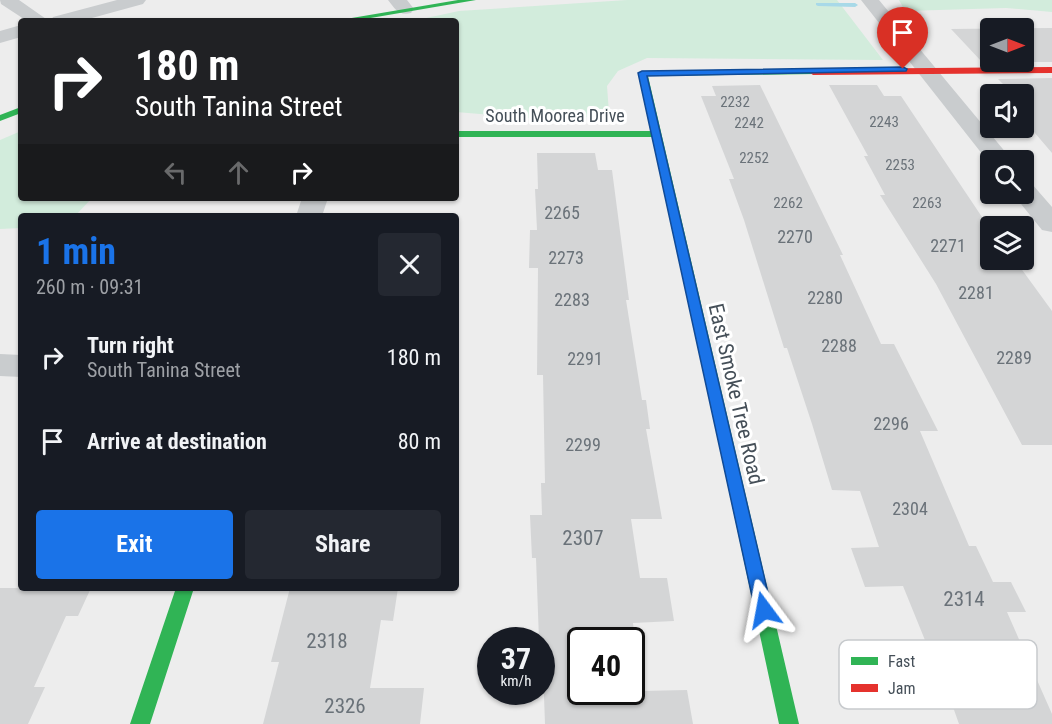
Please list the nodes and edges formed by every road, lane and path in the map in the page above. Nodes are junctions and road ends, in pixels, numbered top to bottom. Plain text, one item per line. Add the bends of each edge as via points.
1 (7, 0) edge
2 (137, 0) edge
3 (472, 0) edge
4 (870, 0) edge
5 (401, 4) edge
6 (35, 18) edge
7 (71, 18) edge
8 (349, 18) edge
9 (18, 33) edge
10 (0, 37) edge
11 (926, 69) junction
12 (1052, 70) edge
13 (18, 111) edge
14 (0, 118) edge
15 (459, 134) edge
16 (655, 134) junction
17 (992, 150) edge
18 (1034, 202) edge
19 (1052, 224) edge
20 (0, 366) edge
21 (18, 366) edge
22 (184, 591) edge
23 (140, 724) edge
24 (789, 724) edge

1 - 6 street
2 - 7 street
3 - 5 street
4 - 11 street
5 - 8 street
9 - 10 street
11 - 12 street
11 - 16 street, East Smoke Tree Road via 642,73
11 - 17 street
13 - 14 street
15 - 16 street, South Moorea Drive
16 - 24 street, East Smoke Tree Road
18 - 19 street
20 - 21 street
22 - 23 street

